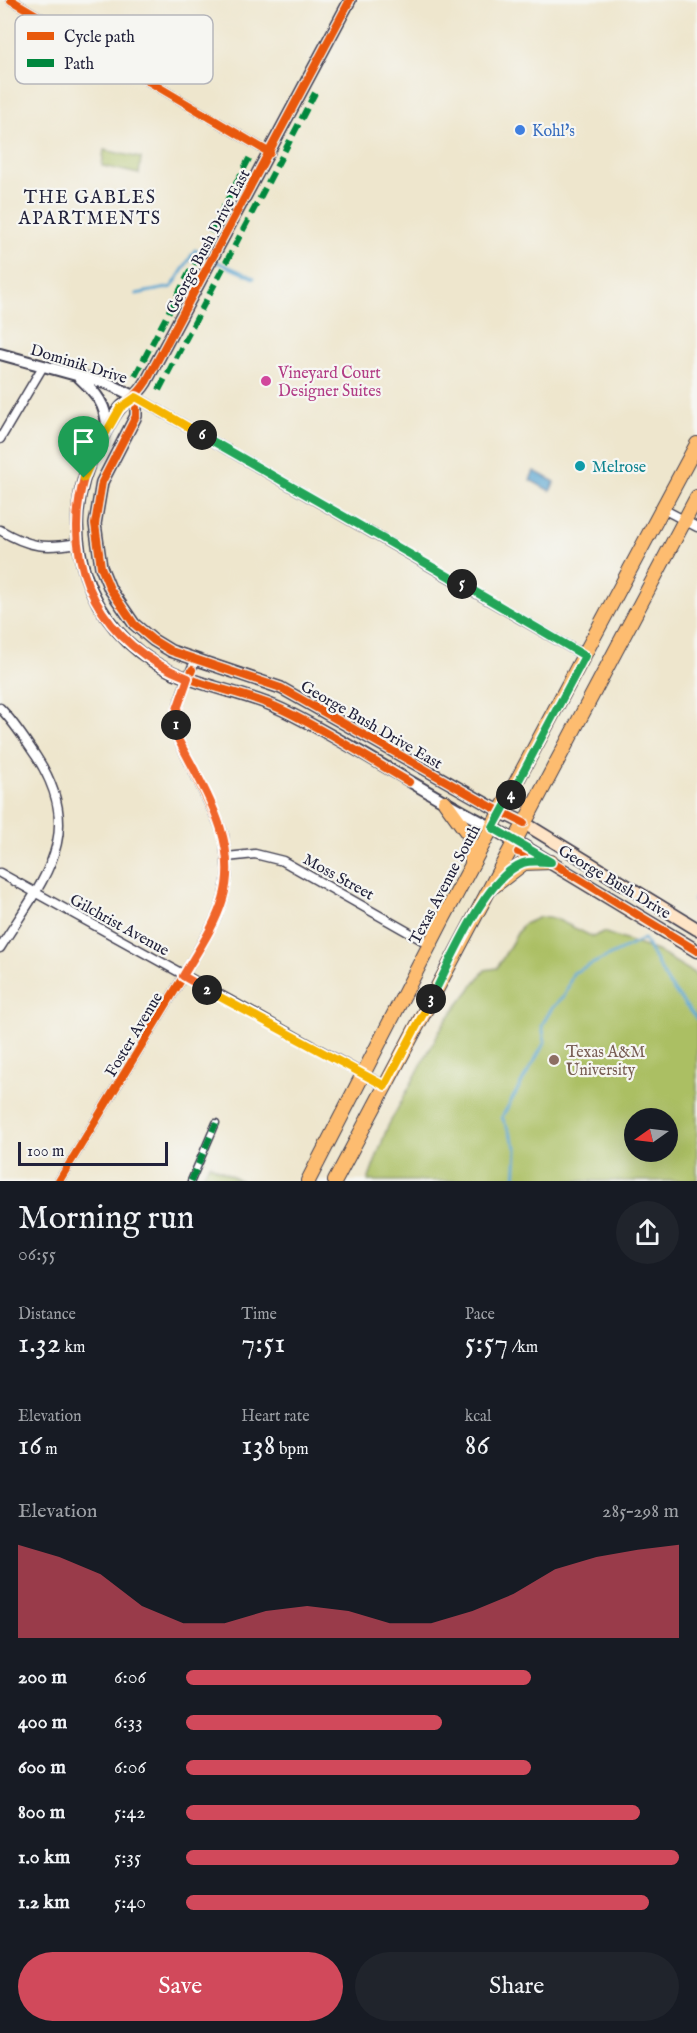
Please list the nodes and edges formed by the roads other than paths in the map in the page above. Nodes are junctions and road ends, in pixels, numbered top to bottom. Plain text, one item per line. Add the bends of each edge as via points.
1 (11, 0) edge
2 (350, 0) edge
3 (36, 15) edge
4 (153, 84) edge
5 (270, 153) junction
6 (0, 354) edge
7 (42, 368) junction
8 (78, 377) junction
9 (136, 397) junction
10 (107, 430) junction
11 (0, 439) edge
12 (697, 444) edge
13 (697, 497) edge
14 (663, 509) junction
15 (691, 524) edge
16 (0, 530) edge
17 (78, 543) junction
18 (585, 656) junction
19 (195, 661) junction
20 (188, 678) junction
21 (0, 708) edge
22 (444, 802) junction
23 (501, 812) junction
24 (524, 823) junction
25 (493, 828) junction
26 (515, 840) junction
27 (227, 857) junction
28 (551, 862) junction
29 (472, 866) junction
30 (0, 873) edge
31 (488, 891) junction
32 (34, 893) junction
33 (697, 929) edge
34 (692, 944) edge
35 (430, 945) junction
36 (0, 948) edge
37 (697, 951) edge
38 (183, 976) junction
39 (364, 1074) junction
40 (385, 1086) junction
41 (216, 1123) dead end
42 (59, 1181) edge
43 (191, 1181) edge
44 (308, 1181) edge
45 (335, 1181) edge

1 - 3 street
2 - 5 street, George Bush Drive East
4 - 5 street
5 - 9 street, George Bush Drive East
6 - 7 street, Dominik Drive
7 - 8 street, Dominik Drive
7 - 11 street
8 - 9 street, Dominik Drive via 110,384
8 - 10 street via 105,407
9 - 10 street, George Bush Drive East via 120,408
9 - 18 street, Dominik Drive
9 - 19 street, George Bush Drive East via 136,416 109,465 98,499 95,524 99,558 110,590 134,624 153,640
10 - 17 street, George Bush Drive East via 81,489
12 - 14 main road, Texas Avenue South
13 - 15 main road
14 - 15 street
14 - 18 main road, Texas Avenue South
15 - 24 main road
16 - 17 street via 30,546
17 - 20 street, George Bush Drive East via 86,582 115,630 152,661
18 - 23 main road, Texas Avenue South
19 - 20 street, Foster Avenue
19 - 23 street, George Bush Drive East via 280,688
20 - 22 street, George Bush Drive East via 284,710
20 - 27 street, Foster Avenue via 176,712 177,733 216,815
21 - 32 street via 41,764 59,803 58,843 51,866
22 - 25 street, George Bush Drive East
22 - 29 main road via 469,835
23 - 24 main road, George Bush Drive East
23 - 25 main road, Texas Avenue South
24 - 26 main road
24 - 33 main road, George Bush Drive
25 - 26 main road, George Bush Drive East
25 - 29 main road, Texas Avenue South
26 - 28 main road, George Bush Drive
26 - 31 main road
27 - 35 street, Moss Street via 255,854 283,861
27 - 38 street, Foster Avenue via 224,898
28 - 31 main road via 524,863
28 - 34 main road, George Bush Drive
29 - 35 main road, Texas Avenue South
30 - 32 street, Gilchrist Avenue
31 - 40 main road
32 - 36 street
32 - 38 street, Gilchrist Avenue
34 - 37 main road, George Bush Drive
35 - 39 main road, Texas Avenue South
38 - 39 street, Gilchrist Avenue
38 - 42 street, Foster Avenue
39 - 40 street, Gilchrist Avenue
39 - 44 main road, Texas Avenue South
40 - 45 main road
41 - 43 street

